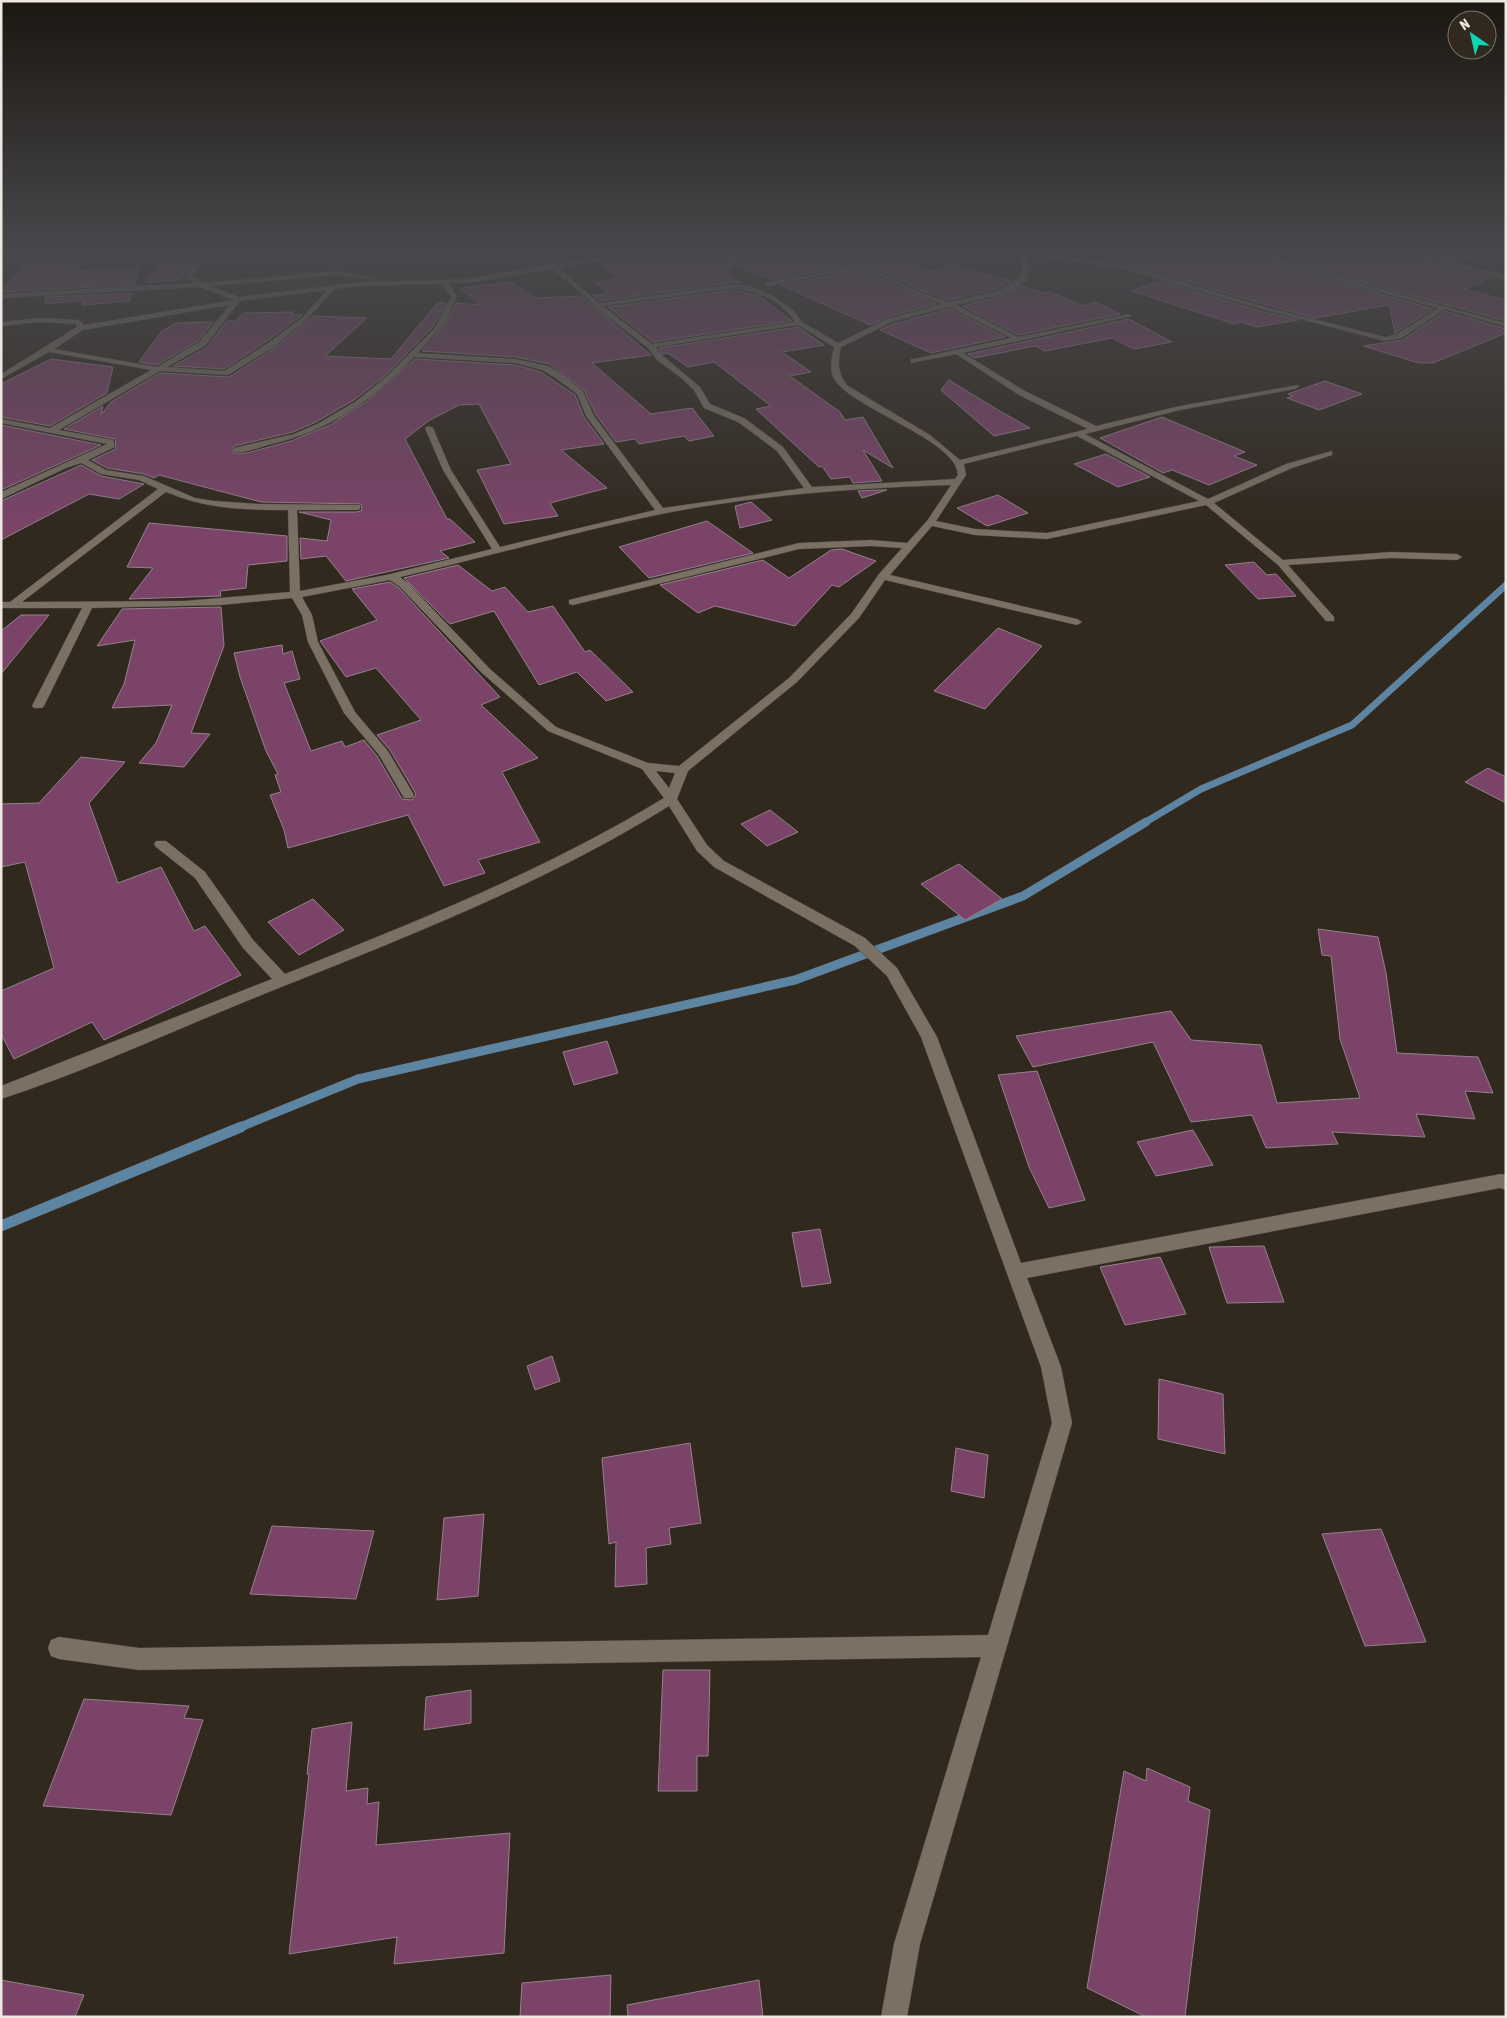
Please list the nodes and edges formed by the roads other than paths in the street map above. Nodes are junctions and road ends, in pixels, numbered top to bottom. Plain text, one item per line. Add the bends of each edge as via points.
1 (54, 346) edge
2 (198, 346) edge
3 (269, 346) edge
4 (419, 346) edge
5 (651, 346) edge
6 (838, 346) edge
7 (992, 346) edge
8 (48, 350) junction
9 (959, 354) junction
10 (410, 355) junction
11 (914, 361) dead end
12 (158, 369) junction
13 (1, 377) edge
14 (1295, 387) dead end
15 (1, 421) edge
16 (429, 428) dead end
17 (1095, 429) junction
18 (51, 431) junction
19 (1077, 433) junction
20 (238, 450) dead end
21 (1329, 453) dead end
22 (82, 460) junction
23 (959, 463) junction
24 (957, 482) junction
25 (166, 487) junction
26 (810, 490) junction
27 (1, 496) edge
28 (1208, 502) junction
29 (292, 506) junction
30 (357, 507) dead end
31 (661, 511) junction
32 (930, 523) junction
33 (910, 546) junction
34 (497, 549) junction
35 (1457, 557) dead end
36 (1281, 563) junction
37 (391, 576) junction
38 (884, 576) junction
39 (295, 594) junction
40 (573, 602) dead end
41 (90, 603) junction
42 (7, 604) edge
43 (1330, 619) dead end
44 (1078, 622) dead end
45 (38, 706) dead end
46 (646, 766) junction
47 (682, 770) junction
48 (408, 796) dead end
49 (670, 799) junction
50 (161, 844) dead end
51 (283, 980) junction
52 (1, 1093) edge
53 (1506, 1183) edge
54 (1016, 1272) junction
55 (997, 1646) junction
56 (59, 1648) dead end
57 (894, 2017) edge

1 - 8 street
2 - 12 street
3 - 12 street via 229,373
4 - 10 street
5 - 26 street via 660,358 691,382 707,406 740,420 780,449
6 - 23 street via 833,369 845,388 912,427
7 - 9 street
8 - 12 street
8 - 13 street
9 - 11 street
9 - 17 street via 1022,394
10 - 20 street via 389,379 358,404 320,426 297,436
10 - 31 street via 515,361 545,368 558,375 580,392 590,416
12 - 18 street
14 - 17 street via 1180,408
15 - 18 street
16 - 34 street via 447,470
17 - 19 street
18 - 22 street via 112,445
19 - 23 street
19 - 28 street
21 - 28 street via 1289,466
22 - 25 street via 104,472 141,478
22 - 27 street
23 - 24 street via 962,475
24 - 26 street
24 - 32 street
25 - 29 street via 193,500 214,504
25 - 42 street
26 - 31 street
28 - 32 street via 1047,536 975,532
28 - 36 street
29 - 30 street
29 - 39 street
31 - 34 street
32 - 33 street
33 - 38 street
33 - 40 street via 871,543 799,546
34 - 37 street
35 - 36 street via 1401,555
36 - 43 street
37 - 39 street
37 - 46 street via 486,671 552,729
38 - 44 street
38 - 47 street via 855,616 793,680
39 - 41 street via 202,603
39 - 48 street via 307,615 313,642 350,713 384,754
41 - 42 street
41 - 45 street
46 - 47 street
46 - 49 street
47 - 49 street
49 - 51 street via 580,853 396,937
49 - 54 street via 702,848 719,864 860,942 892,972 929,1037
50 - 51 street via 200,875 248,944
51 - 52 street
53 - 54 street via 1501,1181
54 - 55 street via 1051,1367 1062,1424
55 - 56 street via 139,1660
55 - 57 street via 907,1944

